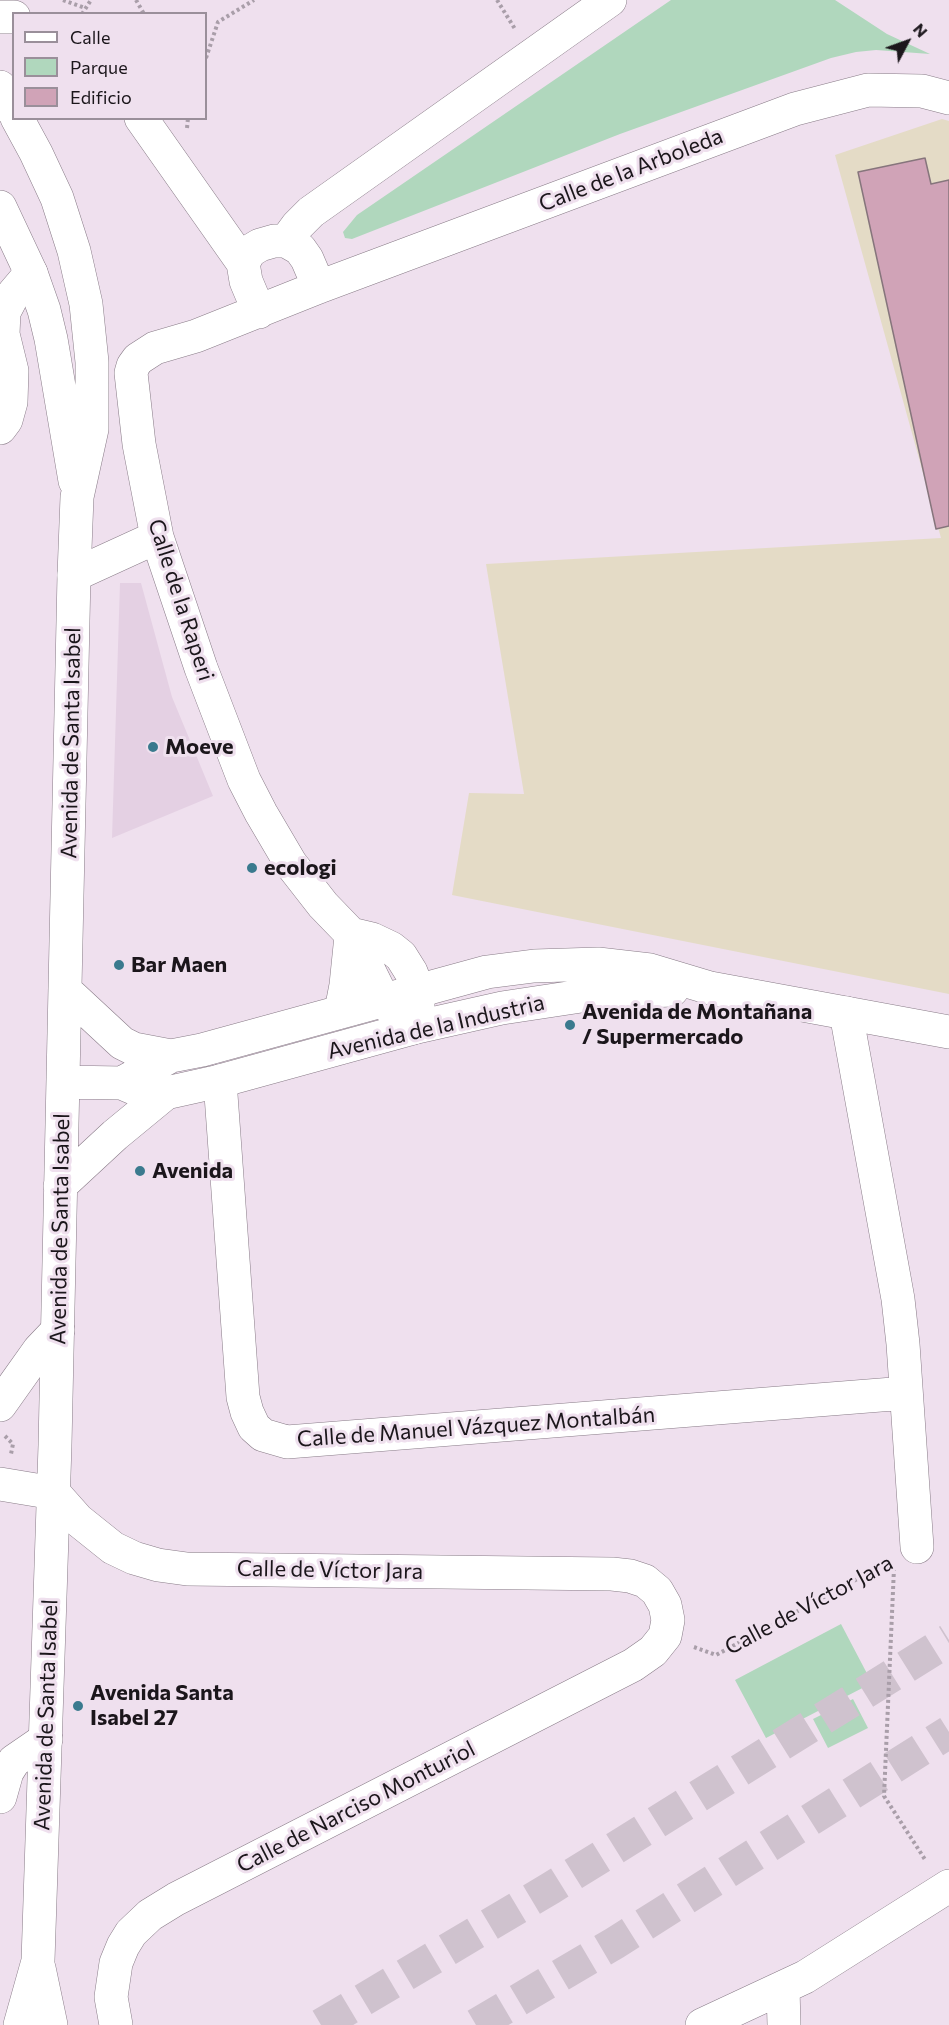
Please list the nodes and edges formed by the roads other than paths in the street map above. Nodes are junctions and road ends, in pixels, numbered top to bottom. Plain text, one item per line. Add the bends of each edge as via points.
1 (610, 0) edge
2 (0, 87) edge
3 (949, 98) edge
4 (12, 108) edge
5 (18, 120) edge
6 (142, 120) edge
7 (0, 207) edge
8 (286, 241) junction
9 (243, 263) junction
10 (31, 273) junction
11 (319, 287) junction
12 (259, 312) junction
13 (0, 428) edge
14 (77, 497) junction
15 (157, 537) junction
16 (74, 575) junction
17 (351, 934) junction
18 (710, 988) junction
19 (418, 990) junction
20 (66, 992) junction
21 (383, 999) junction
22 (341, 1011) junction
23 (846, 1013) junction
24 (413, 1028) junction
25 (949, 1032) edge
26 (171, 1056) junction
27 (220, 1081) junction
28 (64, 1082) junction
29 (122, 1083) junction
30 (166, 1093) junction
31 (60, 1186) junction
32 (58, 1330) junction
33 (906, 1393) junction
34 (0, 1405) edge
35 (5, 1474) edge
36 (54, 1493) junction
37 (905, 1553) road end
38 (665, 1636) joint
39 (46, 1739) junction
40 (0, 1797) edge
41 (949, 1886) edge
42 (38, 1961) junction
43 (783, 1988) junction
44 (20, 2025) edge
45 (51, 2025) edge
46 (116, 2025) edge
47 (702, 2025) edge
48 (784, 2025) edge

1 - 8 street via 311,212
2 - 4 street
3 - 11 street, Calle de la Arboleda via 922,90 868,90 795,109
5 - 14 street, Avenida de Santa Isabel via 57,198 86,304 92,362 92,429
6 - 9 street
7 - 10 street, Avenida de Santa Isabel
8 - 9 street via 260,245 250,251
8 - 11 street via 300,249
9 - 12 street
10 - 13 street via 4,312 3,334 12,371 11,402
10 - 14 street, Avenida de Santa Isabel via 51,339
11 - 12 street, Calle de la Arboleda
12 - 15 street, Calle de la Raperi via 155,348 133,366 139,444
14 - 16 street, Avenida de Santa Isabel
15 - 16 street
15 - 17 street, Calle de la Raperi via 244,780 291,864
16 - 20 street, Avenida de Santa Isabel
17 - 19 street via 372,939 401,956
17 - 21 street, Calle de la Raperi
17 - 22 street
18 - 19 street, Avenida de la Industria via 650,970 598,964 487,972
18 - 23 street, Avenida de la Industria
18 - 24 street, Avenida de la Industria via 628,990 564,997
19 - 21 street, Avenida de la Industria
19 - 24 street
20 - 26 street, Avenida de la Industria via 122,1043
20 - 28 street, Avenida de Santa Isabel
21 - 22 street, Avenida de la Industria
21 - 24 street, Calle de la Raperi
22 - 26 street, Avenida de la Industria
23 - 25 street, Avenida de la Industria
23 - 33 street, Calle de Víctor Jara via 898,1299
24 - 27 street, Avenida de la Industria
26 - 29 street, Avenida de la Industria
27 - 30 street, Avenida de la Industria
27 - 33 street, Calle de Manuel Vázquez Montalbán via 243,1397 254,1427 263,1435 287,1442
28 - 29 street, Avenida de la Industria
28 - 31 street, Avenida de Santa Isabel
29 - 30 street, Avenida de la Industria via 142,1092
30 - 31 street, Avenida de la Industria
31 - 32 street, Avenida de Santa Isabel
32 - 34 street
32 - 36 street, Avenida de Santa Isabel
33 - 37 street, Calle de Víctor Jara
35 - 36 street
36 - 38 street, Calle de Víctor Jara via 78,1520 112,1548 158,1565 187,1569 630,1576 657,1590 668,1620
36 - 39 street, Avenida de Santa Isabel
38 - 46 street, Calle de Narciso Monturiol via 654,1651 633,1665 150,1915 131,1933 116,1963 111,1997
39 - 40 street via 14,1761
39 - 42 street, Avenida de Santa Isabel
41 - 43 street
42 - 44 street, Avenida de Santa Isabel
42 - 45 street, Avenida de Santa Isabel
43 - 47 street
43 - 48 street

